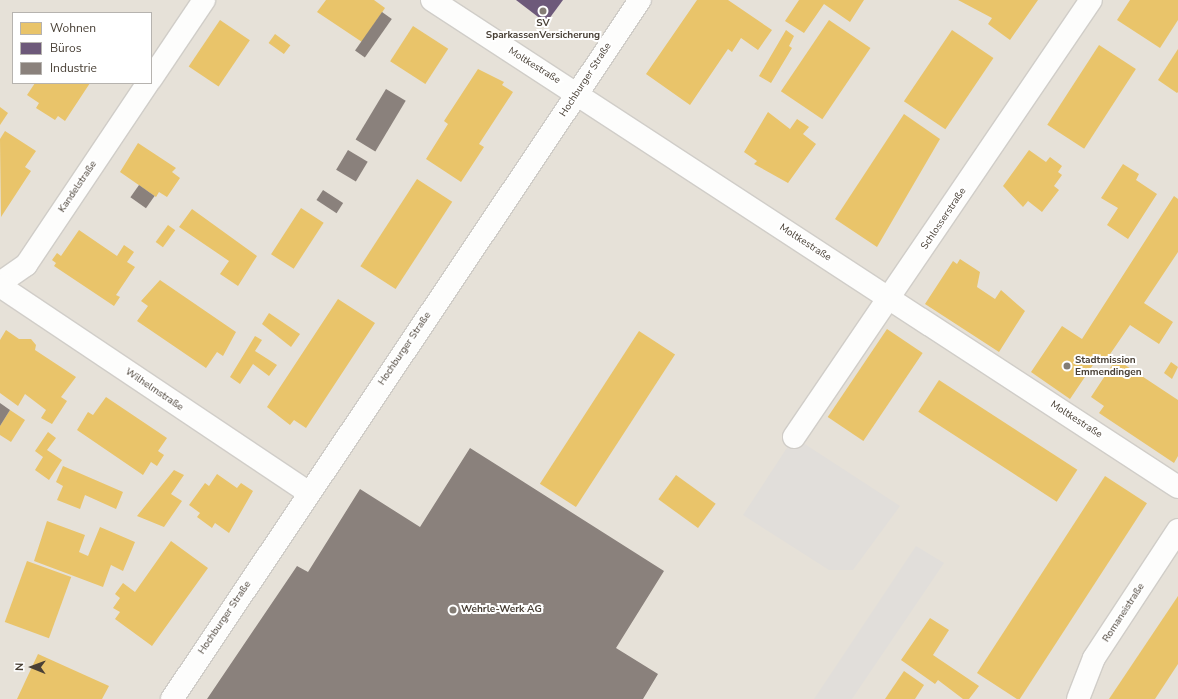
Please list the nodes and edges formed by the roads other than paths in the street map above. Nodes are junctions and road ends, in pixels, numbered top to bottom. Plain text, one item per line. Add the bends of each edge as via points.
1 (204, 0) edge
2 (432, 0) edge
3 (640, 0) edge
4 (1091, 0) edge
5 (152, 78) edge
6 (147, 84) edge
7 (578, 93) junction
8 (0, 283) edge
9 (0, 286) edge
10 (890, 298) junction
11 (794, 437) dead end
12 (1178, 487) edge
13 (308, 493) junction
14 (1178, 530) edge
15 (172, 699) edge
16 (1078, 699) edge

1 - 5 street
2 - 7 street, Moltkestraße
3 - 7 street, Hochburger Straße
4 - 10 street, Schlosserstraße
6 - 8 street, Kandelstraße via 26,265
7 - 10 street, Moltkestraße
7 - 13 street, Hochburger Straße
9 - 13 street, Wilhelmstraße
10 - 11 street, Schlosserstraße
10 - 12 street, Moltkestraße
13 - 15 street, Hochburger Straße
14 - 16 street, Romaneistraße via 1094,658

